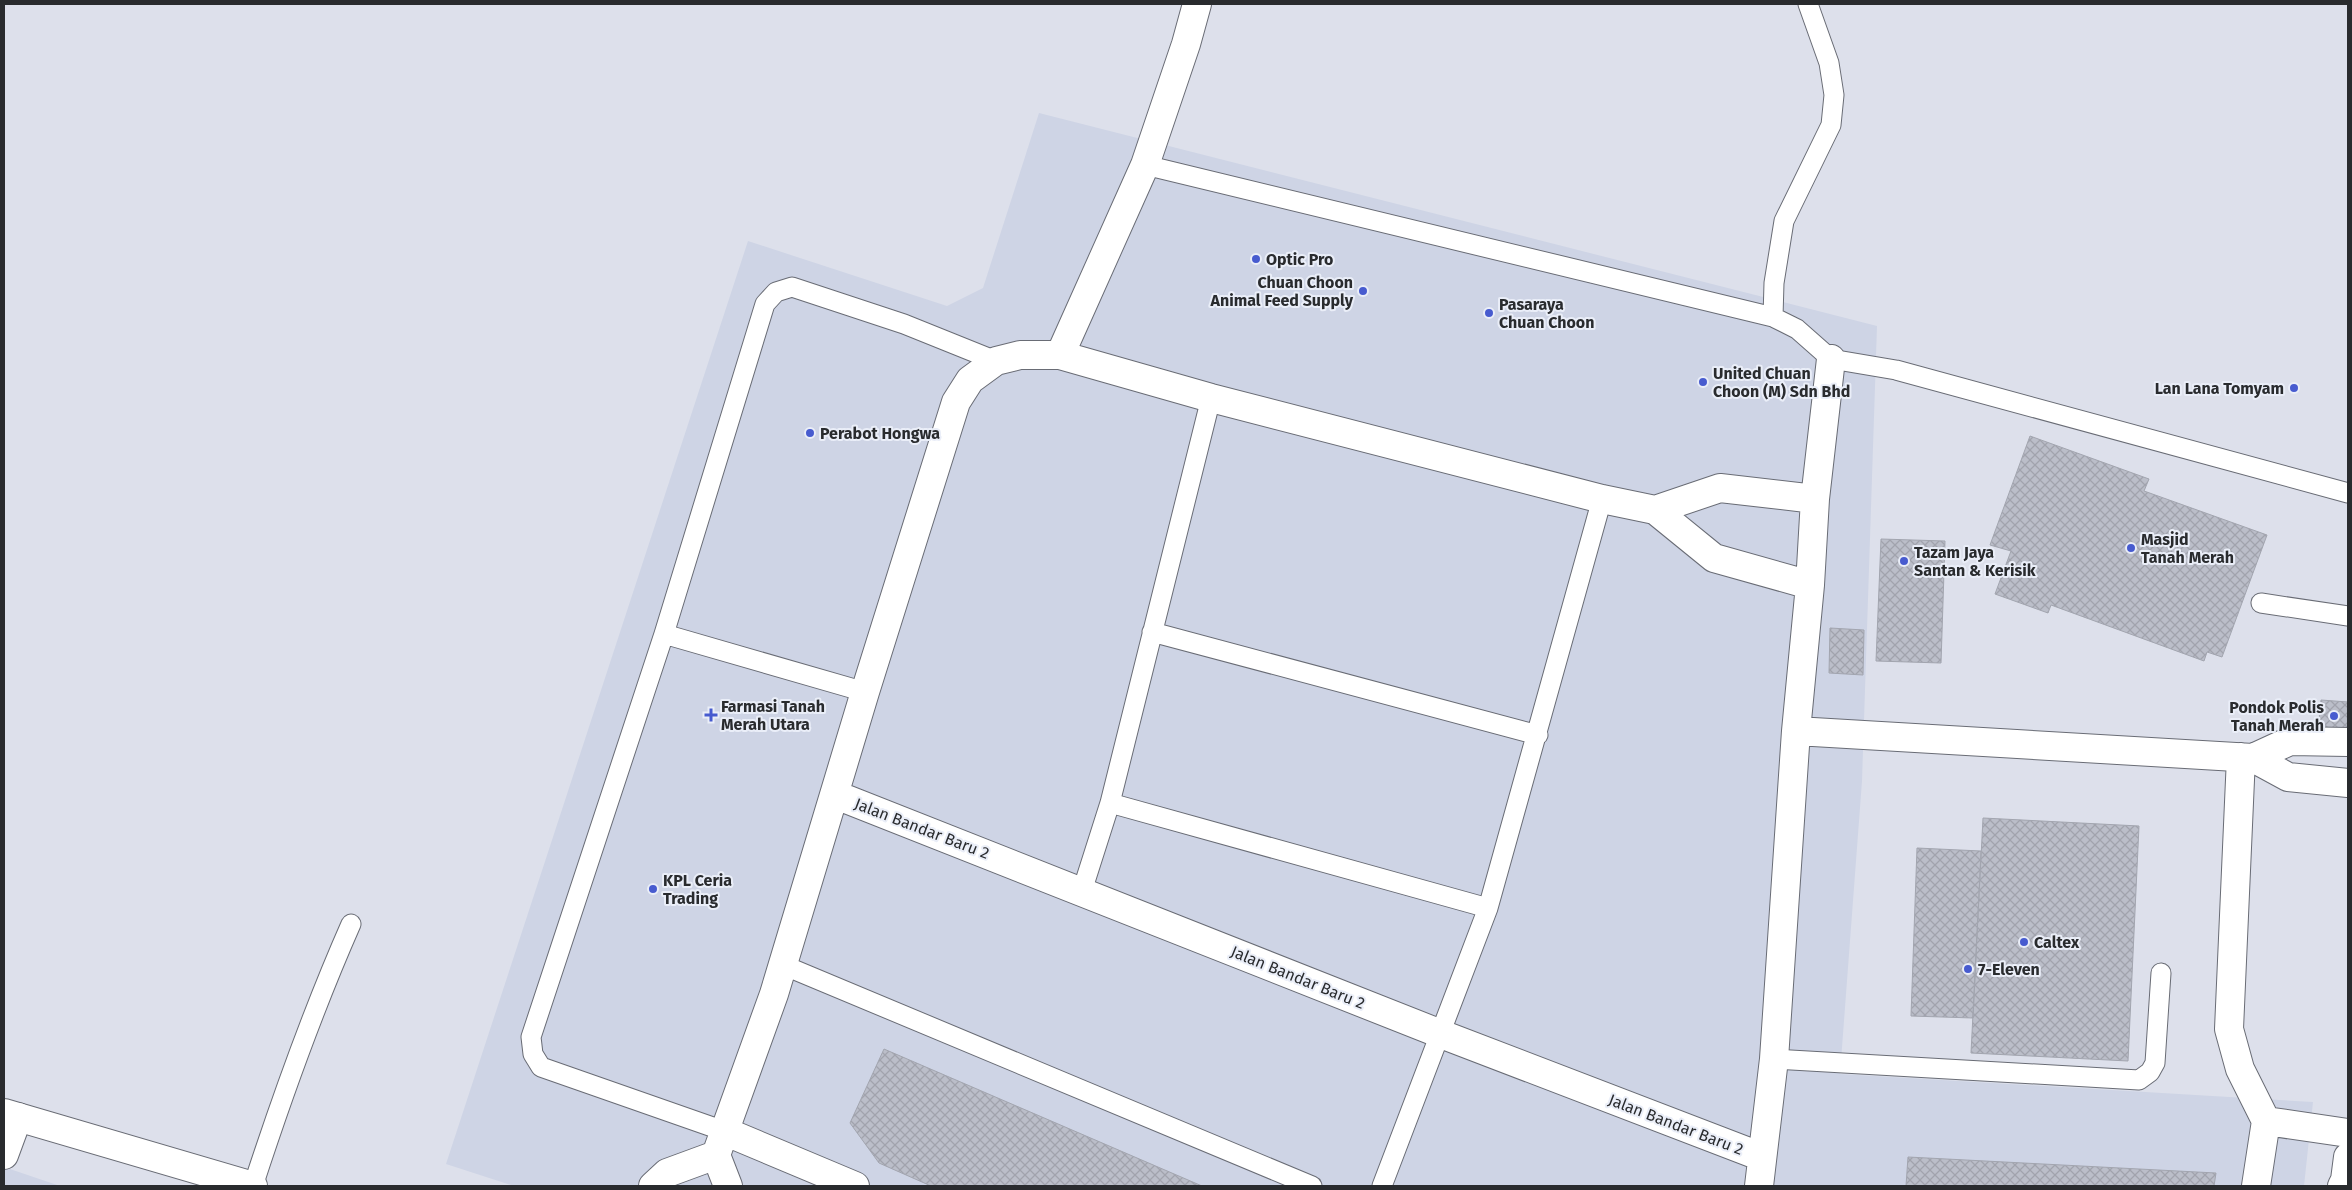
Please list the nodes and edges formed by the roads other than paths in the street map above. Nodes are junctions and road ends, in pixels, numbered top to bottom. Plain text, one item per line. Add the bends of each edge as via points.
1 (1197, 4) edge
2 (1808, 4) edge
3 (1145, 165) junction
4 (1773, 317) junction
5 (1060, 355) junction
6 (1831, 359) junction
7 (996, 361) junction
8 (1211, 398) junction
9 (2348, 493) edge
10 (1602, 499) junction
11 (1815, 499) junction
12 (1655, 510) junction
13 (1810, 585) junction
14 (2261, 603) dead end
15 (2348, 616) edge
16 (1152, 632) junction
17 (664, 634) junction
18 (865, 692) junction
19 (1796, 731) junction
20 (1538, 735) junction
21 (2348, 742) edge
22 (2247, 757) junction
23 (2348, 782) edge
24 (836, 795) junction
25 (1110, 804) junction
26 (1082, 891) junction
27 (1488, 908) junction
28 (350, 924) dead end
29 (783, 965) junction
30 (2161, 973) dead end
31 (1442, 1034) junction
32 (1774, 1059) junction
33 (11, 1115) edge
34 (2266, 1121) junction
35 (2348, 1133) edge
36 (720, 1143) junction
37 (4, 1155) edge
38 (1762, 1157) junction
39 (253, 1186) edge
40 (652, 1186) edge
41 (728, 1186) edge
42 (855, 1186) edge
43 (1312, 1186) edge
44 (1382, 1186) edge
45 (1759, 1186) edge
46 (2256, 1186) edge

1 - 3 street
2 - 4 lane via 1829,64 1834,95 1831,126 1784,221 1774,283
3 - 4 lane
3 - 5 street
4 - 6 lane via 1797,329
5 - 7 street via 1020,355
5 - 8 street
6 - 9 lane via 1896,370
6 - 11 street
7 - 17 lane via 904,324 792,287 776,292 766,304
7 - 18 street via 970,380 956,402
8 - 10 street
8 - 16 lane
10 - 12 street
10 - 20 lane
11 - 12 street via 1720,488
11 - 13 street
12 - 13 street via 1714,558
13 - 19 street
14 - 15 lane
16 - 20 lane
16 - 25 lane
17 - 18 lane
17 - 36 lane via 531,1037 533,1054 542,1067
18 - 24 street
19 - 22 street
19 - 32 street
20 - 27 lane
21 - 22 street via 2290,742
22 - 23 street via 2288,776
22 - 34 street via 2229,1029 2240,1069
24 - 26 street, Jalan Bandar Baru 2
24 - 29 street
25 - 26 lane
25 - 27 lane
26 - 31 street, Jalan Bandar Baru 2
27 - 31 lane
28 - 39 lane via 280,1101
29 - 36 street
29 - 43 lane
30 - 32 lane via 2155,1063 2150,1072 2139,1080
31 - 38 street, Jalan Bandar Baru 2
31 - 44 lane
32 - 38 street
33 - 37 street
33 - 39 street
34 - 35 street
34 - 46 street
36 - 40 street
36 - 41 street
36 - 42 street
38 - 45 street

